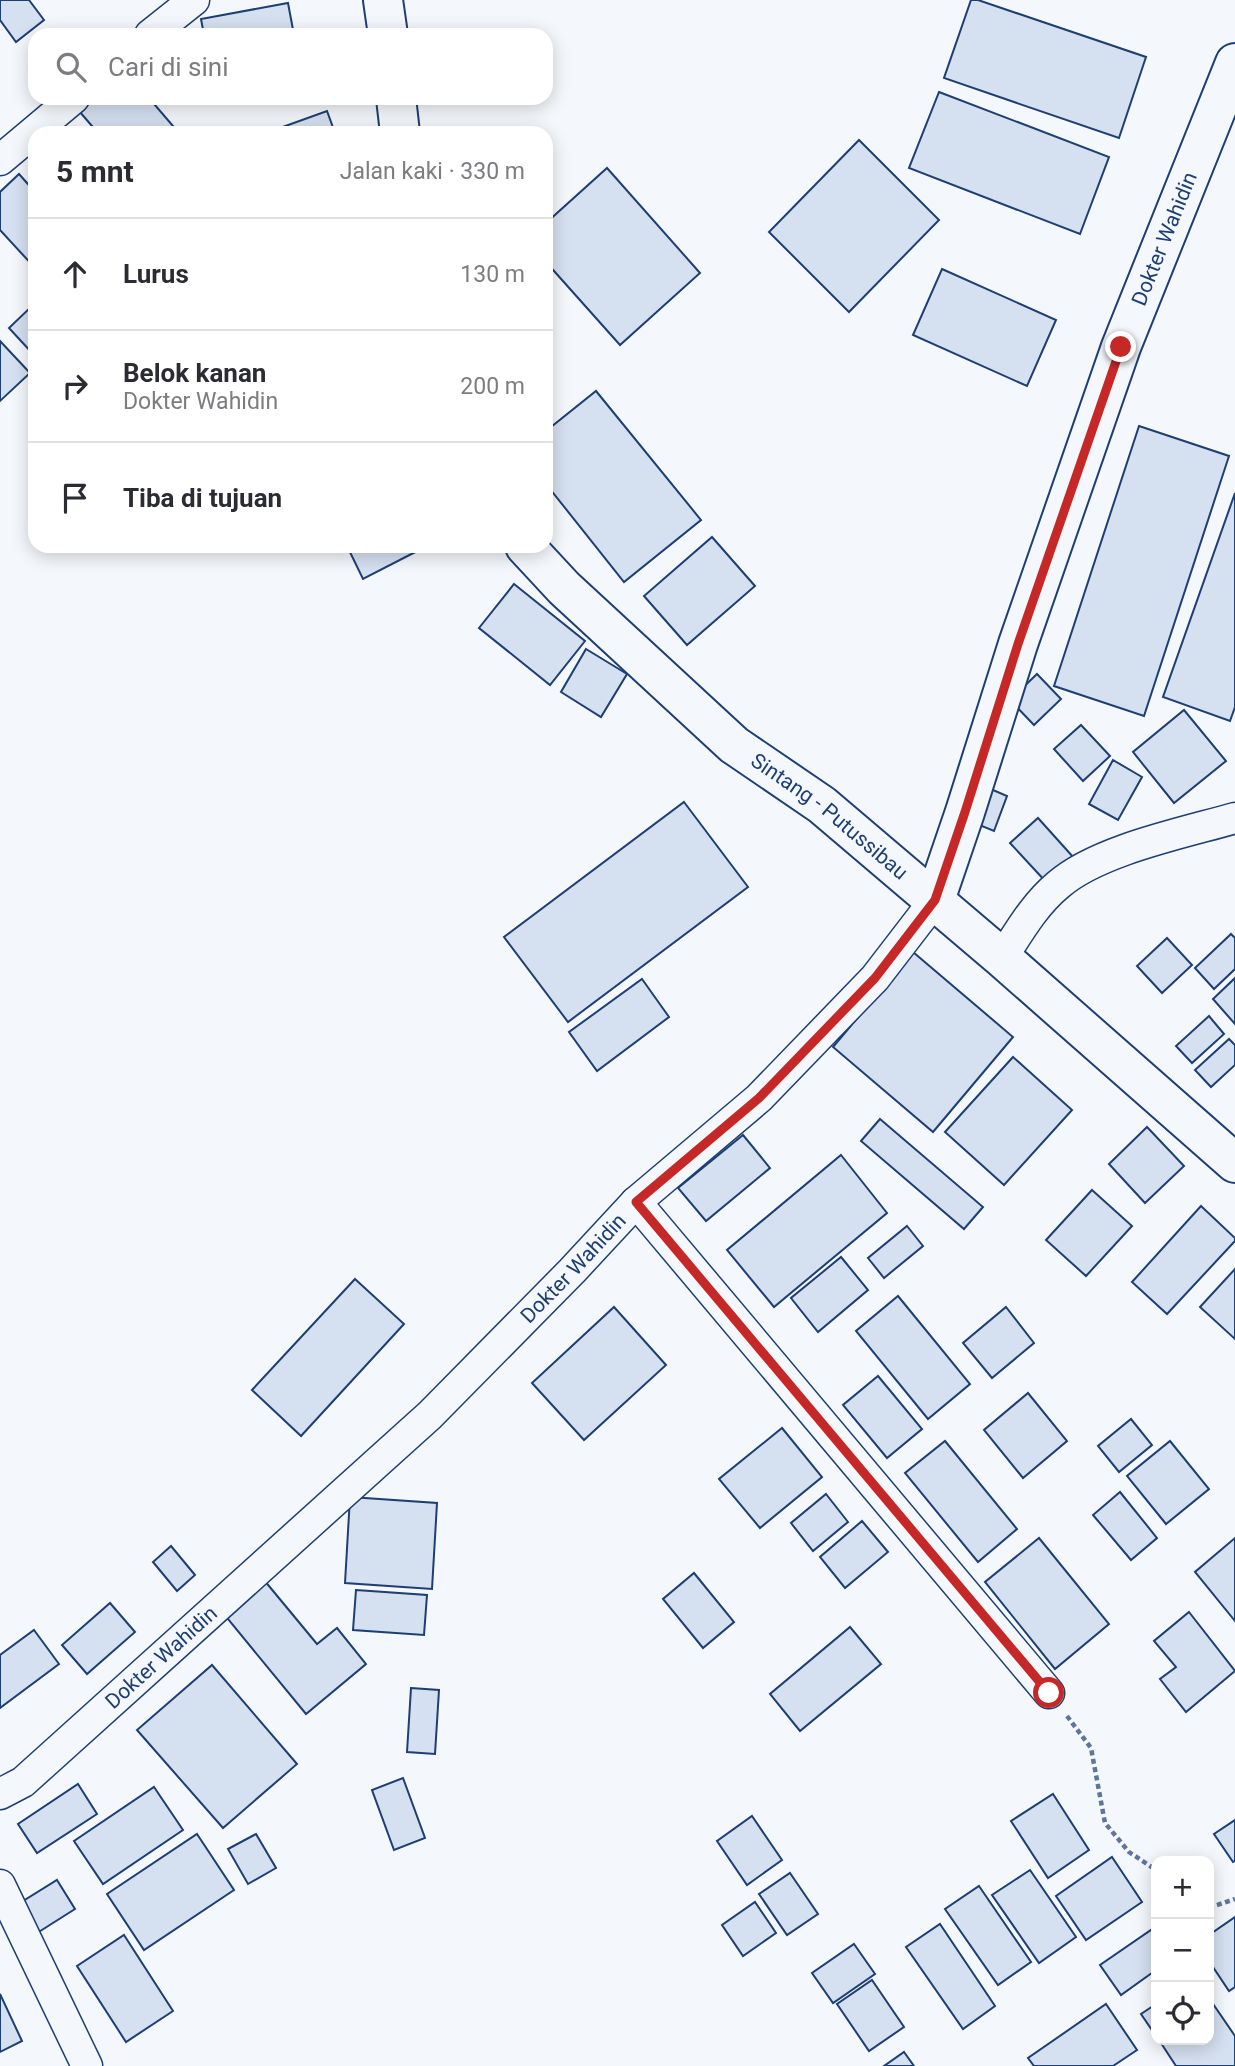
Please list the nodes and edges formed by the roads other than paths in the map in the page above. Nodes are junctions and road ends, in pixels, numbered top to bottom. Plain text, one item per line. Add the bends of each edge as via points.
1 (194, 0) edge
2 (383, 0) edge
3 (159, 28) edge
4 (387, 28) edge
5 (1235, 63) edge
6 (66, 105) edge
7 (397, 105) edge
8 (41, 126) edge
9 (399, 126) edge
10 (28, 137) edge
11 (0, 160) edge
12 (532, 553) edge
13 (1235, 818) edge
14 (935, 900) junction
15 (1002, 958) junction
16 (1235, 1163) edge
17 (636, 1202) junction
18 (1049, 1693) road end
19 (0, 1794) edge
20 (0, 1885) edge
21 (87, 2066) edge

1 - 3 street
2 - 4 main road
5 - 14 main road, Dokter Wahidin via 1121,347
6 - 8 street
7 - 9 main road
10 - 11 street
12 - 14 main road, Sintang - Putussibau via 734,745 822,805
13 - 15 street via 1085,866 1033,909
14 - 15 main road, Sintang - Putussibau
14 - 17 street, Dokter Wahidin via 875,978 759,1098
15 - 16 main road, Sintang - Putussibau
17 - 18 street
17 - 19 street, Dokter Wahidin via 430,1415 23,1782
20 - 21 street

